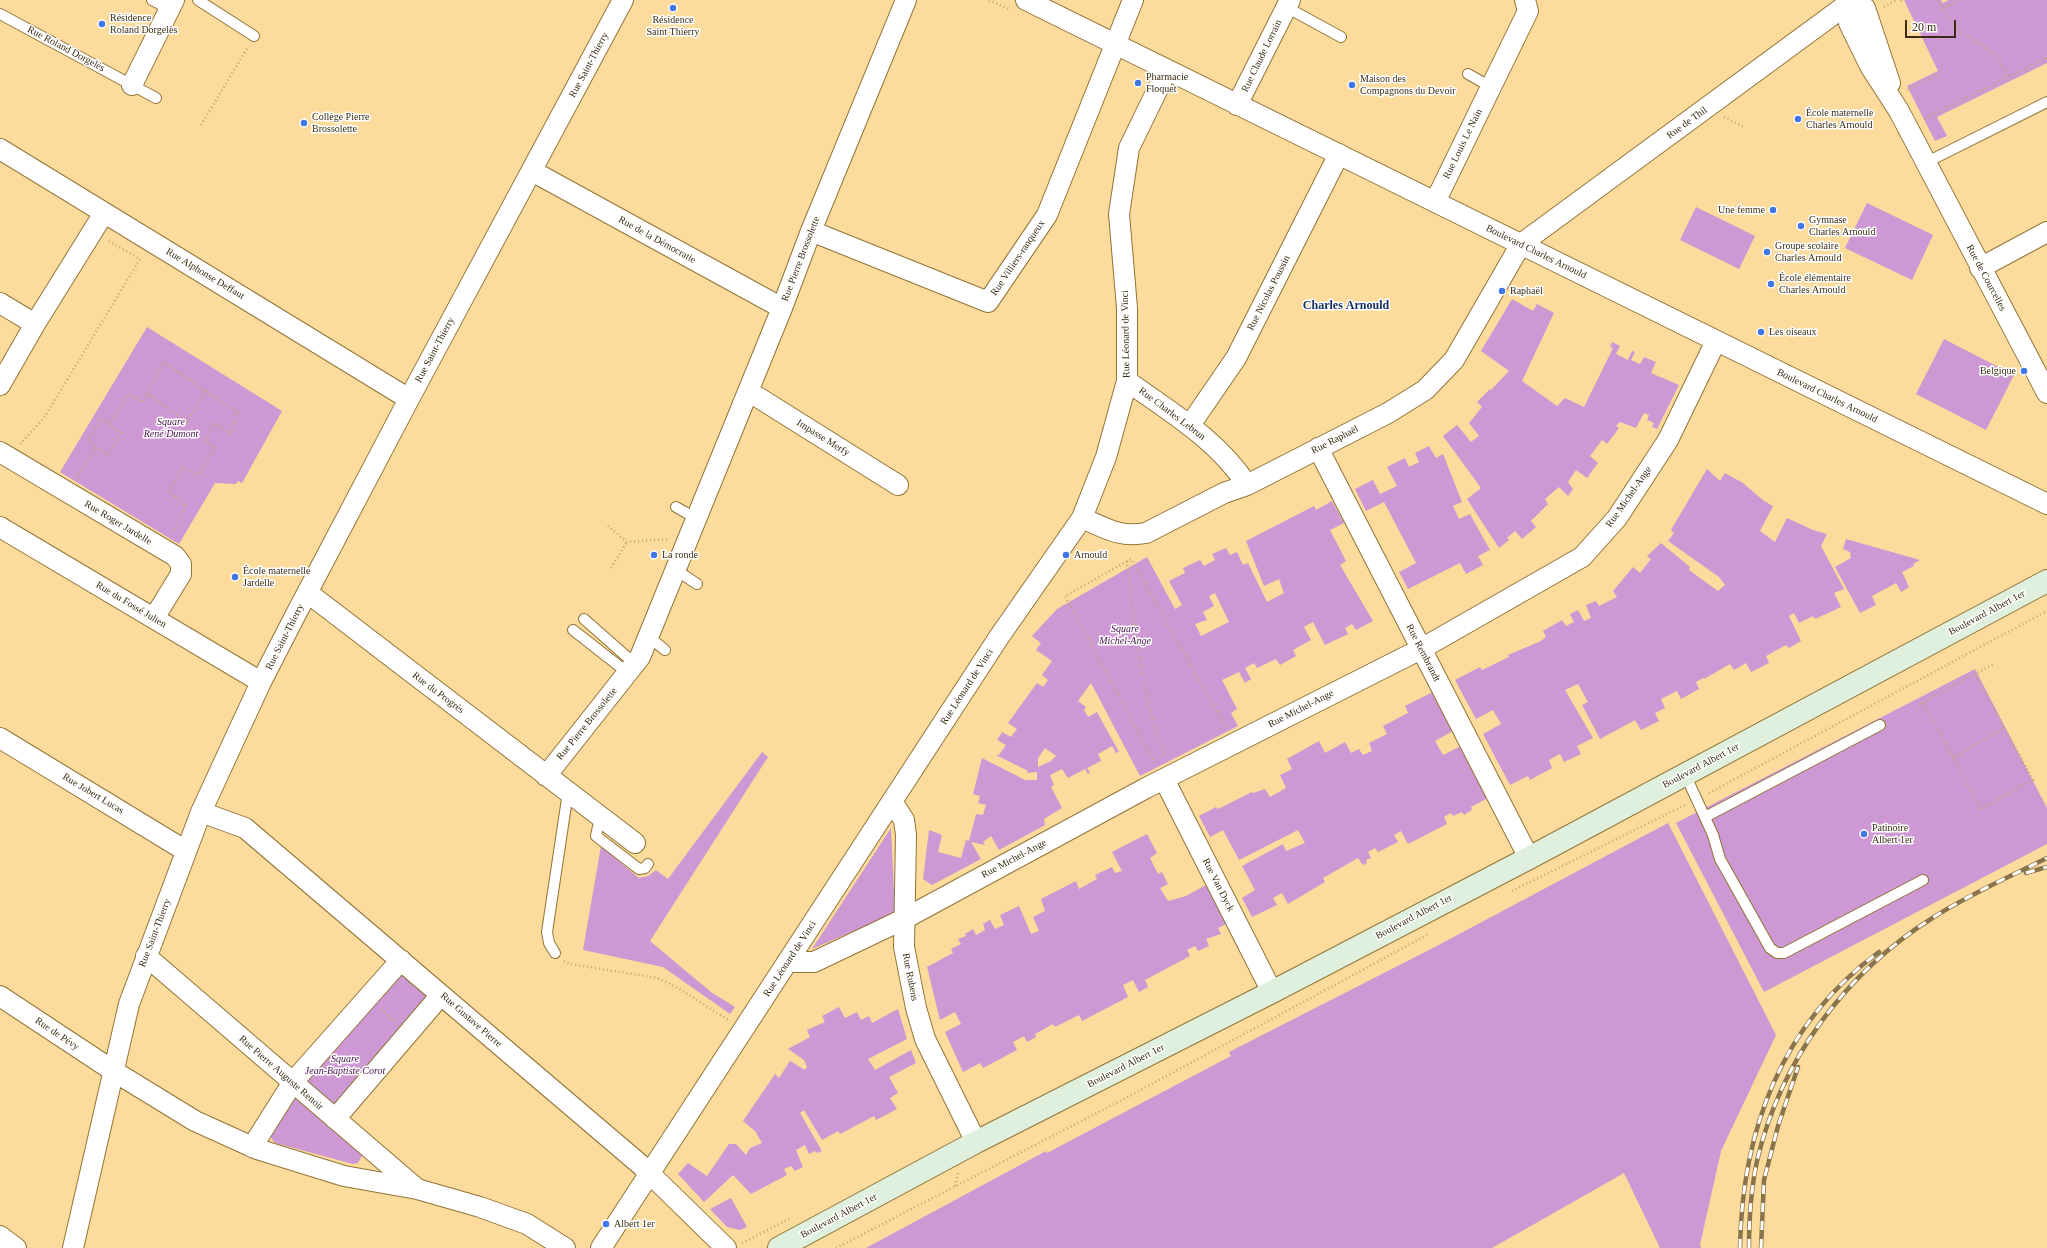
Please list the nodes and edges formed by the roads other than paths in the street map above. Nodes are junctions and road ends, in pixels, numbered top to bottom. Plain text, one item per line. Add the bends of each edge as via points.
1 (152, 0) edge
2 (198, 0) edge
3 (623, 0) edge
4 (906, 0) edge
5 (1026, 0) edge
6 (1133, 0) edge
7 (1525, 0) edge
8 (1827, 0) edge
9 (1853, 0) edge
10 (1288, 4) edge
11 (171, 5) edge
12 (0, 14) edge
13 (254, 36) road end
14 (1341, 37) dead end
15 (1113, 51) junction
16 (1167, 70) junction
17 (1468, 74) dead end
18 (132, 84) junction
19 (1491, 87) junction
20 (156, 98) dead end
21 (1240, 99) junction
22 (2047, 102) edge
23 (0, 149) edge
24 (1339, 154) junction
25 (1925, 163) junction
26 (532, 171) junction
27 (1439, 195) junction
28 (104, 213) junction
29 (811, 231) junction
30 (2047, 232) edge
31 (1521, 244) junction
32 (1980, 268) junction
33 (0, 303) edge
34 (782, 308) junction
35 (35, 324) junction
36 (1716, 341) junction
37 (1127, 381) junction
38 (0, 385) edge
39 (748, 391) junction
40 (2047, 393) edge
41 (409, 398) junction
42 (1190, 425) junction
43 (1318, 448) junction
44 (6, 456) edge
45 (898, 485) dead end
46 (1247, 485) junction
47 (2047, 504) edge
48 (676, 507) dead end
49 (697, 518) junction
50 (1082, 518) junction
51 (2, 531) edge
52 (676, 570) junction
53 (2047, 581) edge
54 (697, 584) dead end
55 (308, 593) junction
56 (154, 618) junction
57 (584, 620) dead end
58 (573, 630) dead end
59 (649, 637) junction
60 (1421, 649) junction
61 (666, 650) dead end
62 (632, 668) junction
63 (261, 682) junction
64 (1880, 725) dead end
65 (0, 738) edge
66 (1685, 774) junction
67 (546, 776) junction
68 (1164, 779) junction
69 (568, 792) junction
70 (893, 803) junction
71 (201, 812) junction
72 (600, 817) junction
73 (1705, 817) junction
74 (635, 843) dead end
75 (186, 851) junction
76 (1529, 858) junction
77 (648, 864) dead end
78 (1923, 880) dead end
79 (904, 919) junction
80 (555, 953) road end
81 (146, 956) junction
82 (401, 960) junction
83 (787, 962) junction
84 (1272, 992) junction
85 (441, 995) junction
86 (0, 996) edge
87 (115, 1072) junction
88 (293, 1082) junction
89 (335, 1119) junction
90 (976, 1142) junction
91 (252, 1147) junction
92 (650, 1174) junction
93 (417, 1189) junction
94 (0, 1236) edge
95 (16, 1248) edge
96 (73, 1248) edge
97 (565, 1248) edge
98 (601, 1248) edge
99 (726, 1248) edge
100 (779, 1248) edge

1 - 11 lane
2 - 13 lane
3 - 26 street, Rue Saint-Thierry
4 - 29 street, Rue Pierre Brossolette
5 - 15 street, Boulevard Charles Arnould
6 - 15 street
7 - 19 street, Rue Louis Le Nain via 1528,11
8 - 9 street via 1837,4
9 - 25 street, Rue de Courcelles via 1848,12 1849,23 1870,66 1900,112
9 - 31 street, Rue de Thil
10 - 14 lane, Rue Claude Lorrain
10 - 21 street, Rue Claude Lorrain
11 - 18 street
12 - 18 lane, Rue Roland Dorgelès
15 - 16 street, Boulevard Charles Arnould
15 - 29 street, Rue Villiers-ranqueux via 1047,215 988,302
16 - 21 street, Boulevard Charles Arnould
16 - 37 street, Rue Léonard de Vinci via 1129,148 1119,214 1127,308
17 - 19 lane
18 - 20 lane, Rue Roland Dorgelès
19 - 27 street, Rue Louis Le Nain
21 - 24 street, Boulevard Charles Arnould
22 - 25 lane
23 - 28 street, Rue Alphonse Deffaut
24 - 27 street, Boulevard Charles Arnould
24 - 42 street, Rue Nicolas Poussin via 1236,358
25 - 32 street, Rue de Courcelles
26 - 34 street, Rue de la Démocratie
26 - 41 street, Rue Saint-Thierry
27 - 31 street, Boulevard Charles Arnould
28 - 35 street
28 - 41 street, Rue Alphonse Deffaut
29 - 34 street, Rue Pierre Brossolette
30 - 32 street
31 - 36 street, Boulevard Charles Arnould
31 - 43 street, Rue Raphaël via 1454,360 1440,377 1408,402
32 - 40 street, Rue de Courcelles
33 - 35 street
34 - 39 street, Rue Pierre Brossolette
35 - 38 street
36 - 47 street, Boulevard Charles Arnould
36 - 60 street, Rue Michel-Ange via 1668,440 1617,518 1582,557
37 - 42 street, Rue Charles Lebrun
37 - 50 street, Rue Léonard de Vinci via 1106,456
39 - 45 street, Impasse Merfy
39 - 49 street, Rue Pierre Brossolette
41 - 55 street, Rue Saint-Thierry
42 - 46 street, Rue Charles Lebrun via 1221,454
43 - 46 street, Rue Raphaël
43 - 60 street, Rue Rembrandt
44 - 56 street, Rue Roger Jardelle via 175,556 181,564 181,574
46 - 50 street, Rue Raphaël via 1224,493 1146,533 1132,536 1117,534
48 - 49 lane
49 - 52 street, Rue Pierre Brossolette
50 - 70 street, Rue Léonard de Vinci via 999,637
51 - 56 street, Rue du Fossé Julien
52 - 54 lane
52 - 59 street, Rue Pierre Brossolette
53 - 66 main road, Boulevard Albert 1er
55 - 63 street, Rue Saint-Thierry
55 - 67 street, Rue du Progrès
56 - 63 street, Rue du Fossé Julien
57 - 62 lane
58 - 62 lane
59 - 61 lane
59 - 62 street, Rue Pierre Brossolette via 640,658
60 - 68 street, Rue Michel-Ange
60 - 76 street, Rue Rembrandt
62 - 67 street, Rue Pierre Brossolette
63 - 71 street, Rue Saint-Thierry
64 - 73 lane
65 - 75 street, Rue Jobert Lucas
66 - 73 lane
66 - 76 main road, Boulevard Albert 1er
67 - 69 street, Rue du Progrès
68 - 79 street, Rue Michel-Ange
68 - 84 street, Rue Van Dyck
69 - 72 street, Rue du Progrès
69 - 80 lane via 547,932 549,943
70 - 79 street, Rue Rubens via 904,820 906,835
70 - 83 street, Rue Léonard de Vinci
71 - 75 street, Rue Saint-Thierry
71 - 82 street, Rue Gustave Pierre via 245,828
72 - 74 street, Rue du Progrès
72 - 77 lane via 596,836 639,869 645,868
73 - 78 lane via 1720,859 1770,948 1777,953 1784,953
75 - 81 street, Rue Saint-Thierry
76 - 84 main road, Boulevard Albert 1er
79 - 83 street, Rue Michel-Ange via 814,962
79 - 90 street, Rue Rubens via 904,947 925,1039
81 - 87 street, Rue Saint-Thierry via 129,1004
81 - 88 street, Rue Pierre Auguste Renoir
82 - 85 street, Rue Gustave Pierre
82 - 88 street
83 - 92 street, Rue Léonard de Vinci
84 - 90 main road, Boulevard Albert 1er
85 - 89 street
85 - 92 street, Rue Gustave Pierre
86 - 87 street, Rue de Pévy
87 - 91 street, Rue de Pévy via 194,1121
87 - 96 street, Rue Saint-Thierry
88 - 89 street, Rue Pierre Auguste Renoir
88 - 91 street
89 - 93 street, Rue Pierre Auguste Renoir
90 - 100 main road, Boulevard Albert 1er
91 - 93 street, Rue de Pévy via 344,1176
92 - 98 street, Rue Léonard de Vinci
92 - 99 street, Rue Gustave Pierre
93 - 97 street, Rue de Pévy via 527,1224
94 - 95 street

